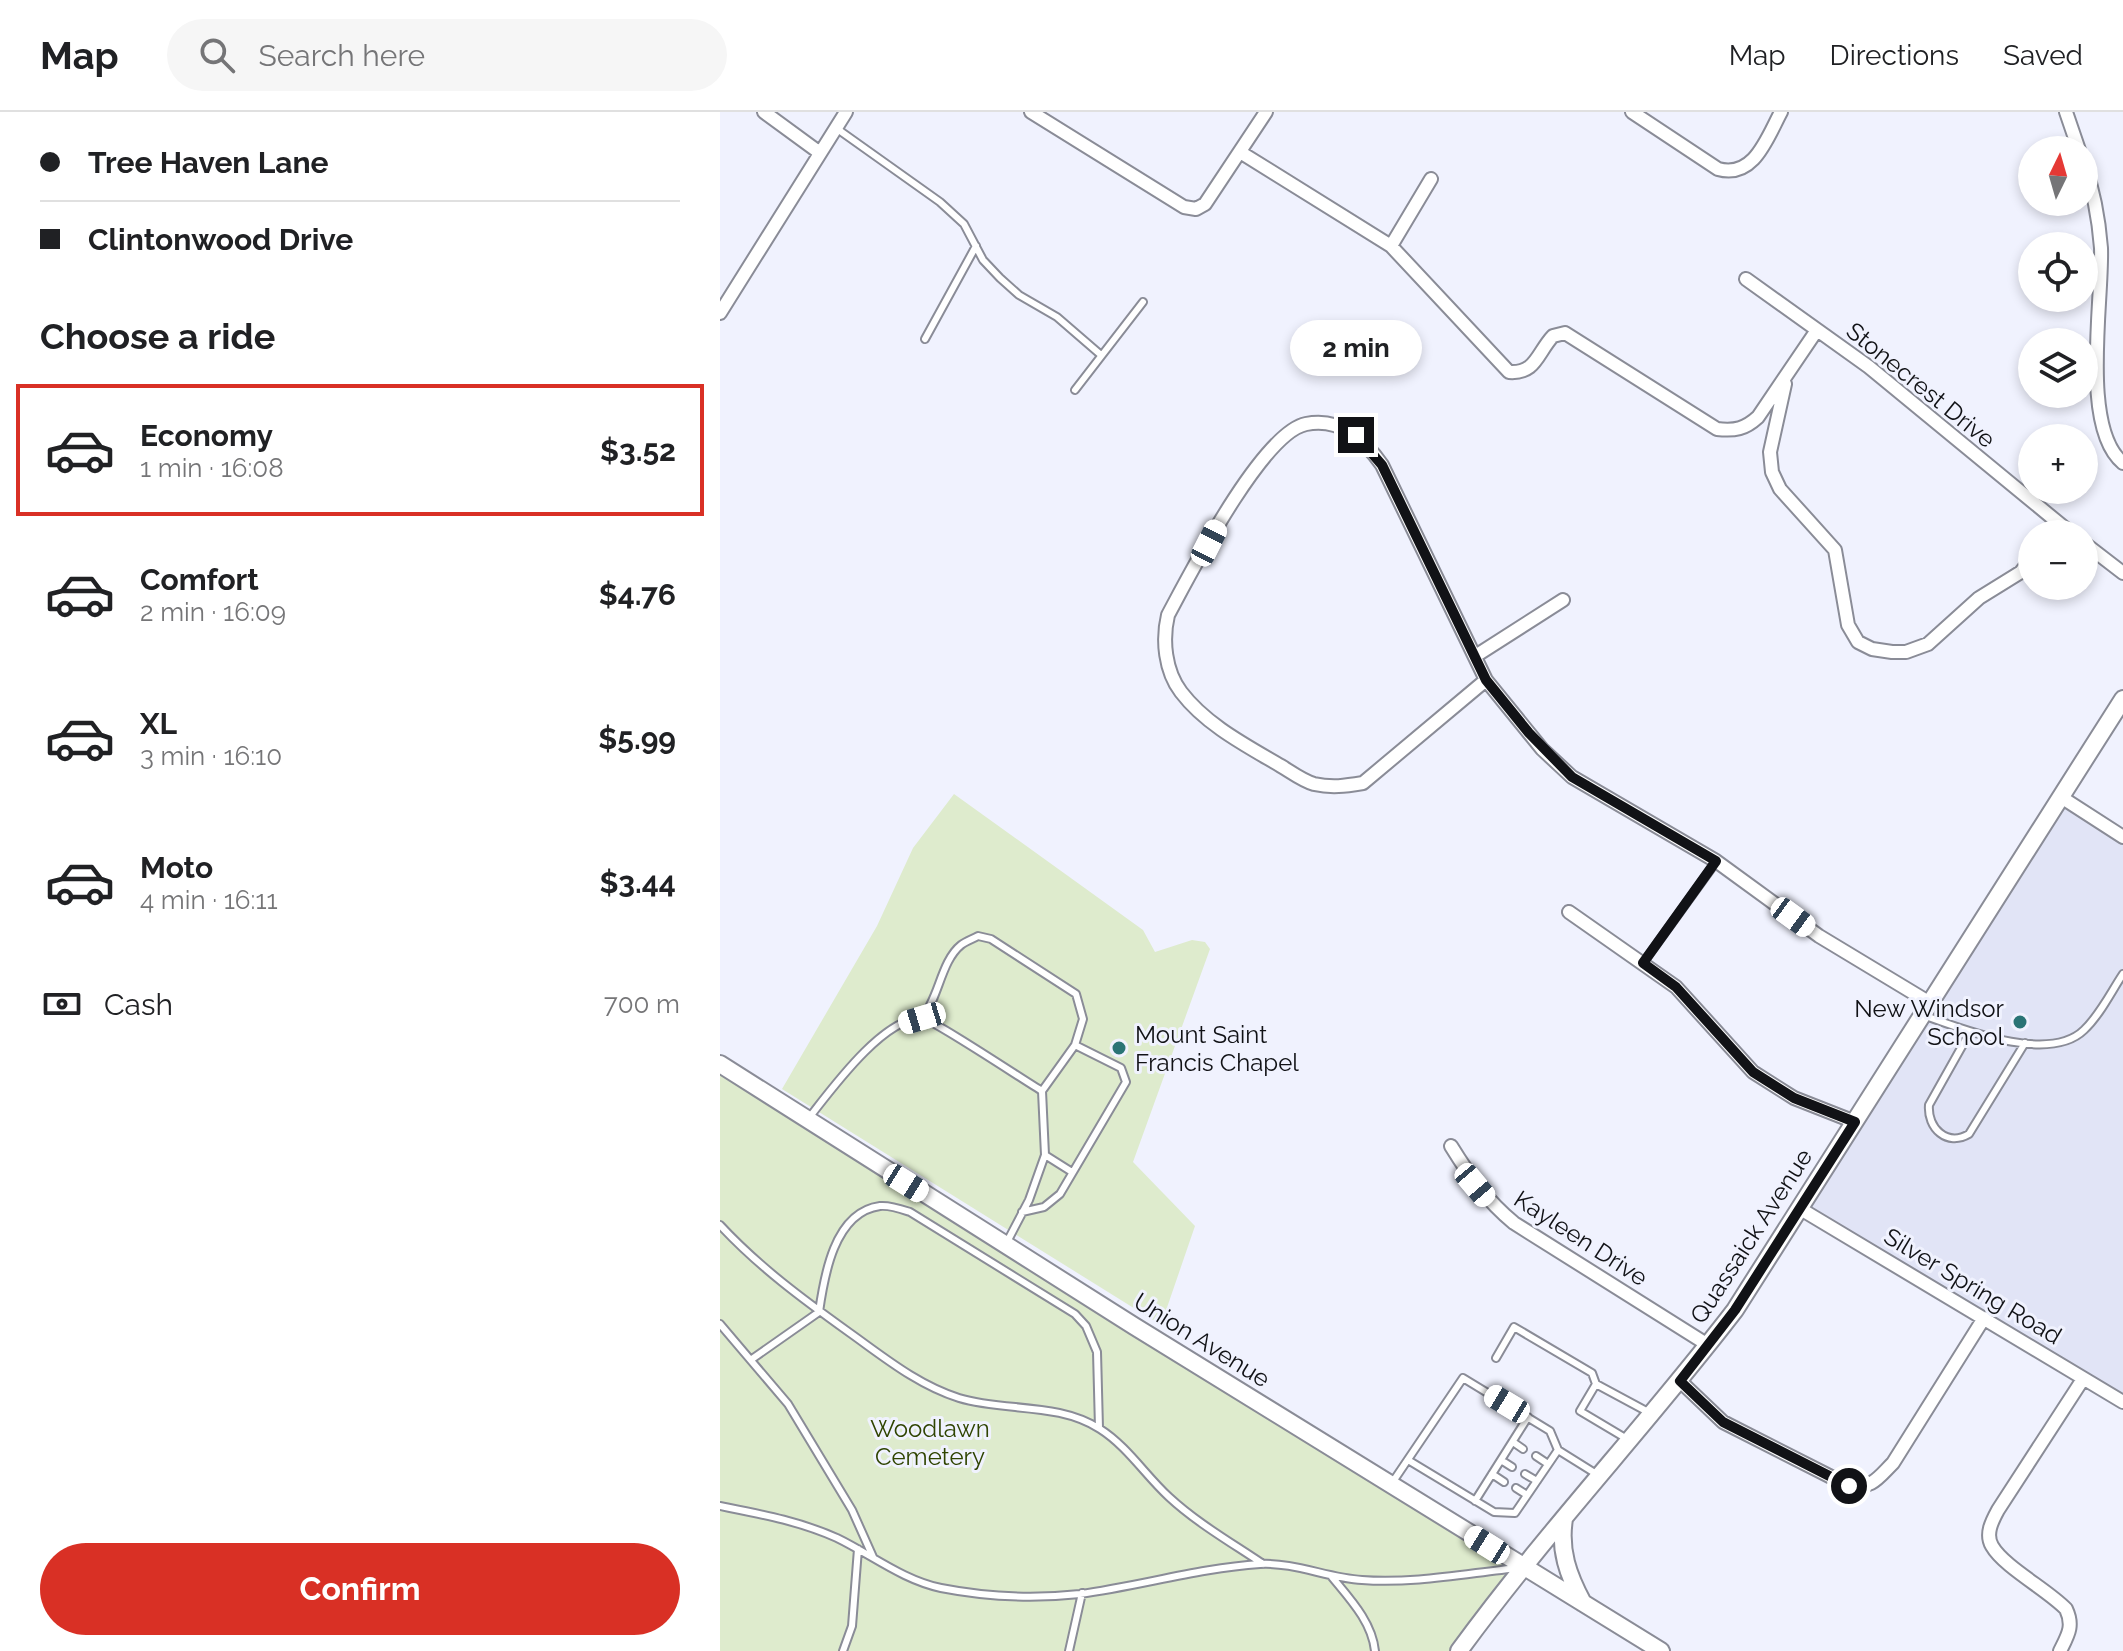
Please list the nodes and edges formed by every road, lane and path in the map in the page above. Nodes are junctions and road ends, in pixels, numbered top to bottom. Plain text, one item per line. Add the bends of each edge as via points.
1 (764, 112) edge
2 (846, 112) edge
3 (1031, 112) edge
4 (1266, 112) edge
5 (1632, 112) edge
6 (1781, 112) edge
7 (2066, 112) edge
8 (836, 128) junction
9 (2074, 136) edge
10 (1240, 152) junction
11 (820, 153) junction
12 (1431, 179) dead end
13 (2095, 216) edge
14 (976, 246) junction
15 (1391, 246) junction
16 (1746, 279) dead end
17 (1143, 302) dead end
18 (720, 313) edge
19 (1817, 330) junction
20 (925, 339) dead end
21 (1101, 355) junction
22 (1786, 377) junction
23 (1075, 390) dead end
24 (2123, 463) edge
25 (2055, 520) edge
26 (2098, 554) edge
27 (2123, 573) edge
28 (2018, 574) edge
29 (1563, 600) dead end
30 (1477, 655) junction
31 (1486, 680) junction
32 (2123, 699) edge
33 (2061, 797) junction
34 (2123, 837) edge
35 (1716, 861) junction
36 (1569, 912) dead end
37 (1643, 963) junction
38 (2123, 974) edge
39 (1926, 1009) junction
40 (922, 1018) junction
41 (1970, 1032) junction
42 (2025, 1043) junction
43 (1075, 1045) junction
44 (720, 1064) edge
45 (1042, 1091) junction
46 (807, 1121) junction
47 (1855, 1122) junction
48 (1451, 1146) dead end
49 (1045, 1155) junction
50 (1072, 1172) junction
51 (1799, 1208) junction
52 (1022, 1212) junction
53 (720, 1225) edge
54 (1005, 1246) junction
55 (819, 1312) junction
56 (1984, 1318) junction
57 (720, 1324) edge
58 (1708, 1345) junction
59 (1496, 1358) dead end
60 (752, 1359) junction
61 (2083, 1379) junction
62 (1680, 1381) junction
63 (1596, 1384) junction
64 (2123, 1402) edge
65 (1651, 1414) junction
66 (1528, 1417) junction
67 (1099, 1428) junction
68 (1628, 1440) junction
69 (1513, 1442) junction
70 (1523, 1449) dead end
71 (1558, 1450) junction
72 (1536, 1456) dead end
73 (1408, 1460) junction
74 (1501, 1460) junction
75 (1548, 1464) junction
76 (1512, 1467) dead end
77 (1492, 1474) junction
78 (1525, 1474) dead end
79 (1598, 1475) junction
80 (1537, 1481) junction
81 (1504, 1482) dead end
82 (1390, 1485) junction
83 (1516, 1488) dead end
84 (1527, 1495) junction
85 (1475, 1501) junction
86 (720, 1506) edge
87 (1564, 1519) junction
88 (858, 1549) junction
89 (873, 1557) junction
90 (1263, 1564) junction
91 (1523, 1568) junction
92 (1332, 1577) junction
93 (1082, 1593) junction
94 (1584, 1604) junction
95 (843, 1651) edge
96 (1069, 1651) edge
97 (1375, 1651) edge
98 (1459, 1651) edge
99 (1661, 1651) edge
100 (2060, 1651) edge

1 - 11 street
2 - 8 street
3 - 10 street via 1184,207 1205,204
4 - 10 street
5 - 6 street via 1722,170 1743,169 1756,157
7 - 9 street
8 - 11 street
8 - 14 lane via 940,202 964,224
10 - 15 street, Stonecrest Drive
11 - 18 street
12 - 15 street
13 - 24 street via 2101,247 2096,382 2103,424
14 - 20 lane
14 - 21 lane via 1019,295 1057,317
15 - 22 street, Stonecrest Drive via 1509,372 1522,373 1553,336 1565,333 1717,429 1731,431 1758,417
16 - 19 street, Stonecrest Drive
17 - 21 lane
19 - 22 street, Stonecrest Drive
19 - 25 street, Stonecrest Drive
21 - 23 lane
22 - 28 street via 1770,452 1772,472 1780,489 1835,550 1848,625 1858,642 1892,652 1928,644 1979,598
26 - 27 street
29 - 30 street
30 - 31 street
30 - 31 street via 1382,465 1356,435 1336,424 1306,424 1279,440 1219,523 1168,615 1164,632 1168,663 1180,692 1211,721 1311,783 1338,788 1363,783
31 - 35 street via 1572,777
32 - 33 main road, Quassaick Avenue
33 - 34 street
33 - 39 main road, Quassaick Avenue
35 - 37 lane
35 - 39 street
36 - 37 street
37 - 47 street via 1676,987 1753,1072 1794,1098
38 - 42 lane via 2083,1032 2052,1046
39 - 41 lane
39 - 47 main road, Quassaick Avenue
40 - 43 lane via 959,946 978,936 991,939 1076,994 1083,1019
40 - 45 lane
40 - 46 lane via 900,1024 859,1057
41 - 42 lane
41 - 42 lane via 1929,1105 1933,1124 1949,1138 1969,1134
43 - 45 lane
43 - 50 lane via 1121,1068 1126,1082
44 - 46 main road, Union Avenue
45 - 49 lane
46 - 54 main road, Union Avenue
47 - 51 main road, Quassaick Avenue
48 - 58 street, Kayleen Drive via 1475,1185 1514,1223
49 - 50 lane
49 - 52 lane
50 - 52 lane via 1060,1194 1044,1207
51 - 56 street, Silver Spring Road
51 - 58 main road, Quassaick Avenue
52 - 54 lane
53 - 55 lane
54 - 82 main road, Union Avenue
55 - 60 lane
55 - 67 lane via 897,1367 947,1394 1052,1412
55 - 67 lane via 830,1255 848,1226 879,1206 910,1212 1075,1314 1086,1326 1097,1352
56 - 61 street, Silver Spring Road
56 - 62 street via 1893,1463 1864,1487 1849,1486 1723,1422
57 - 60 lane
58 - 62 main road, Quassaick Avenue
59 - 63 lane via 1514,1327 1592,1373
60 - 89 lane via 788,1404 852,1510
61 - 64 street, Silver Spring Road
61 - 100 street via 1998,1510 1989,1534 2004,1559 2066,1609 2071,1628
62 - 65 main road, Quassaick Avenue
63 - 65 lane
63 - 68 lane via 1580,1411
65 - 68 main road, Quassaick Avenue
66 - 69 lane
66 - 71 lane via 1550,1431
66 - 73 lane via 1463,1378
67 - 90 lane via 1171,1499
68 - 79 main road, Quassaick Avenue
69 - 70 lane
69 - 74 lane
71 - 75 lane
71 - 79 lane
72 - 75 lane
73 - 82 lane
73 - 85 lane
74 - 76 lane
74 - 77 lane
75 - 80 lane
77 - 81 lane
77 - 85 lane
78 - 80 lane
79 - 87 main road, Quassaick Avenue
80 - 84 lane
82 - 91 main road, Union Avenue
83 - 84 lane
84 - 85 lane via 1515,1513 1494,1512
86 - 88 lane via 795,1522
87 - 91 main road, Quassaick Avenue
87 - 94 main road via 1564,1559
88 - 89 lane
88 - 95 lane via 854,1617
89 - 93 lane via 921,1583 963,1591 1034,1597
90 - 92 lane
90 - 93 lane
91 - 92 lane via 1385,1582
91 - 94 main road, Union Avenue
91 - 98 main road, Quassaick Avenue
92 - 97 lane via 1363,1616
93 - 96 lane
94 - 99 main road, Union Avenue

